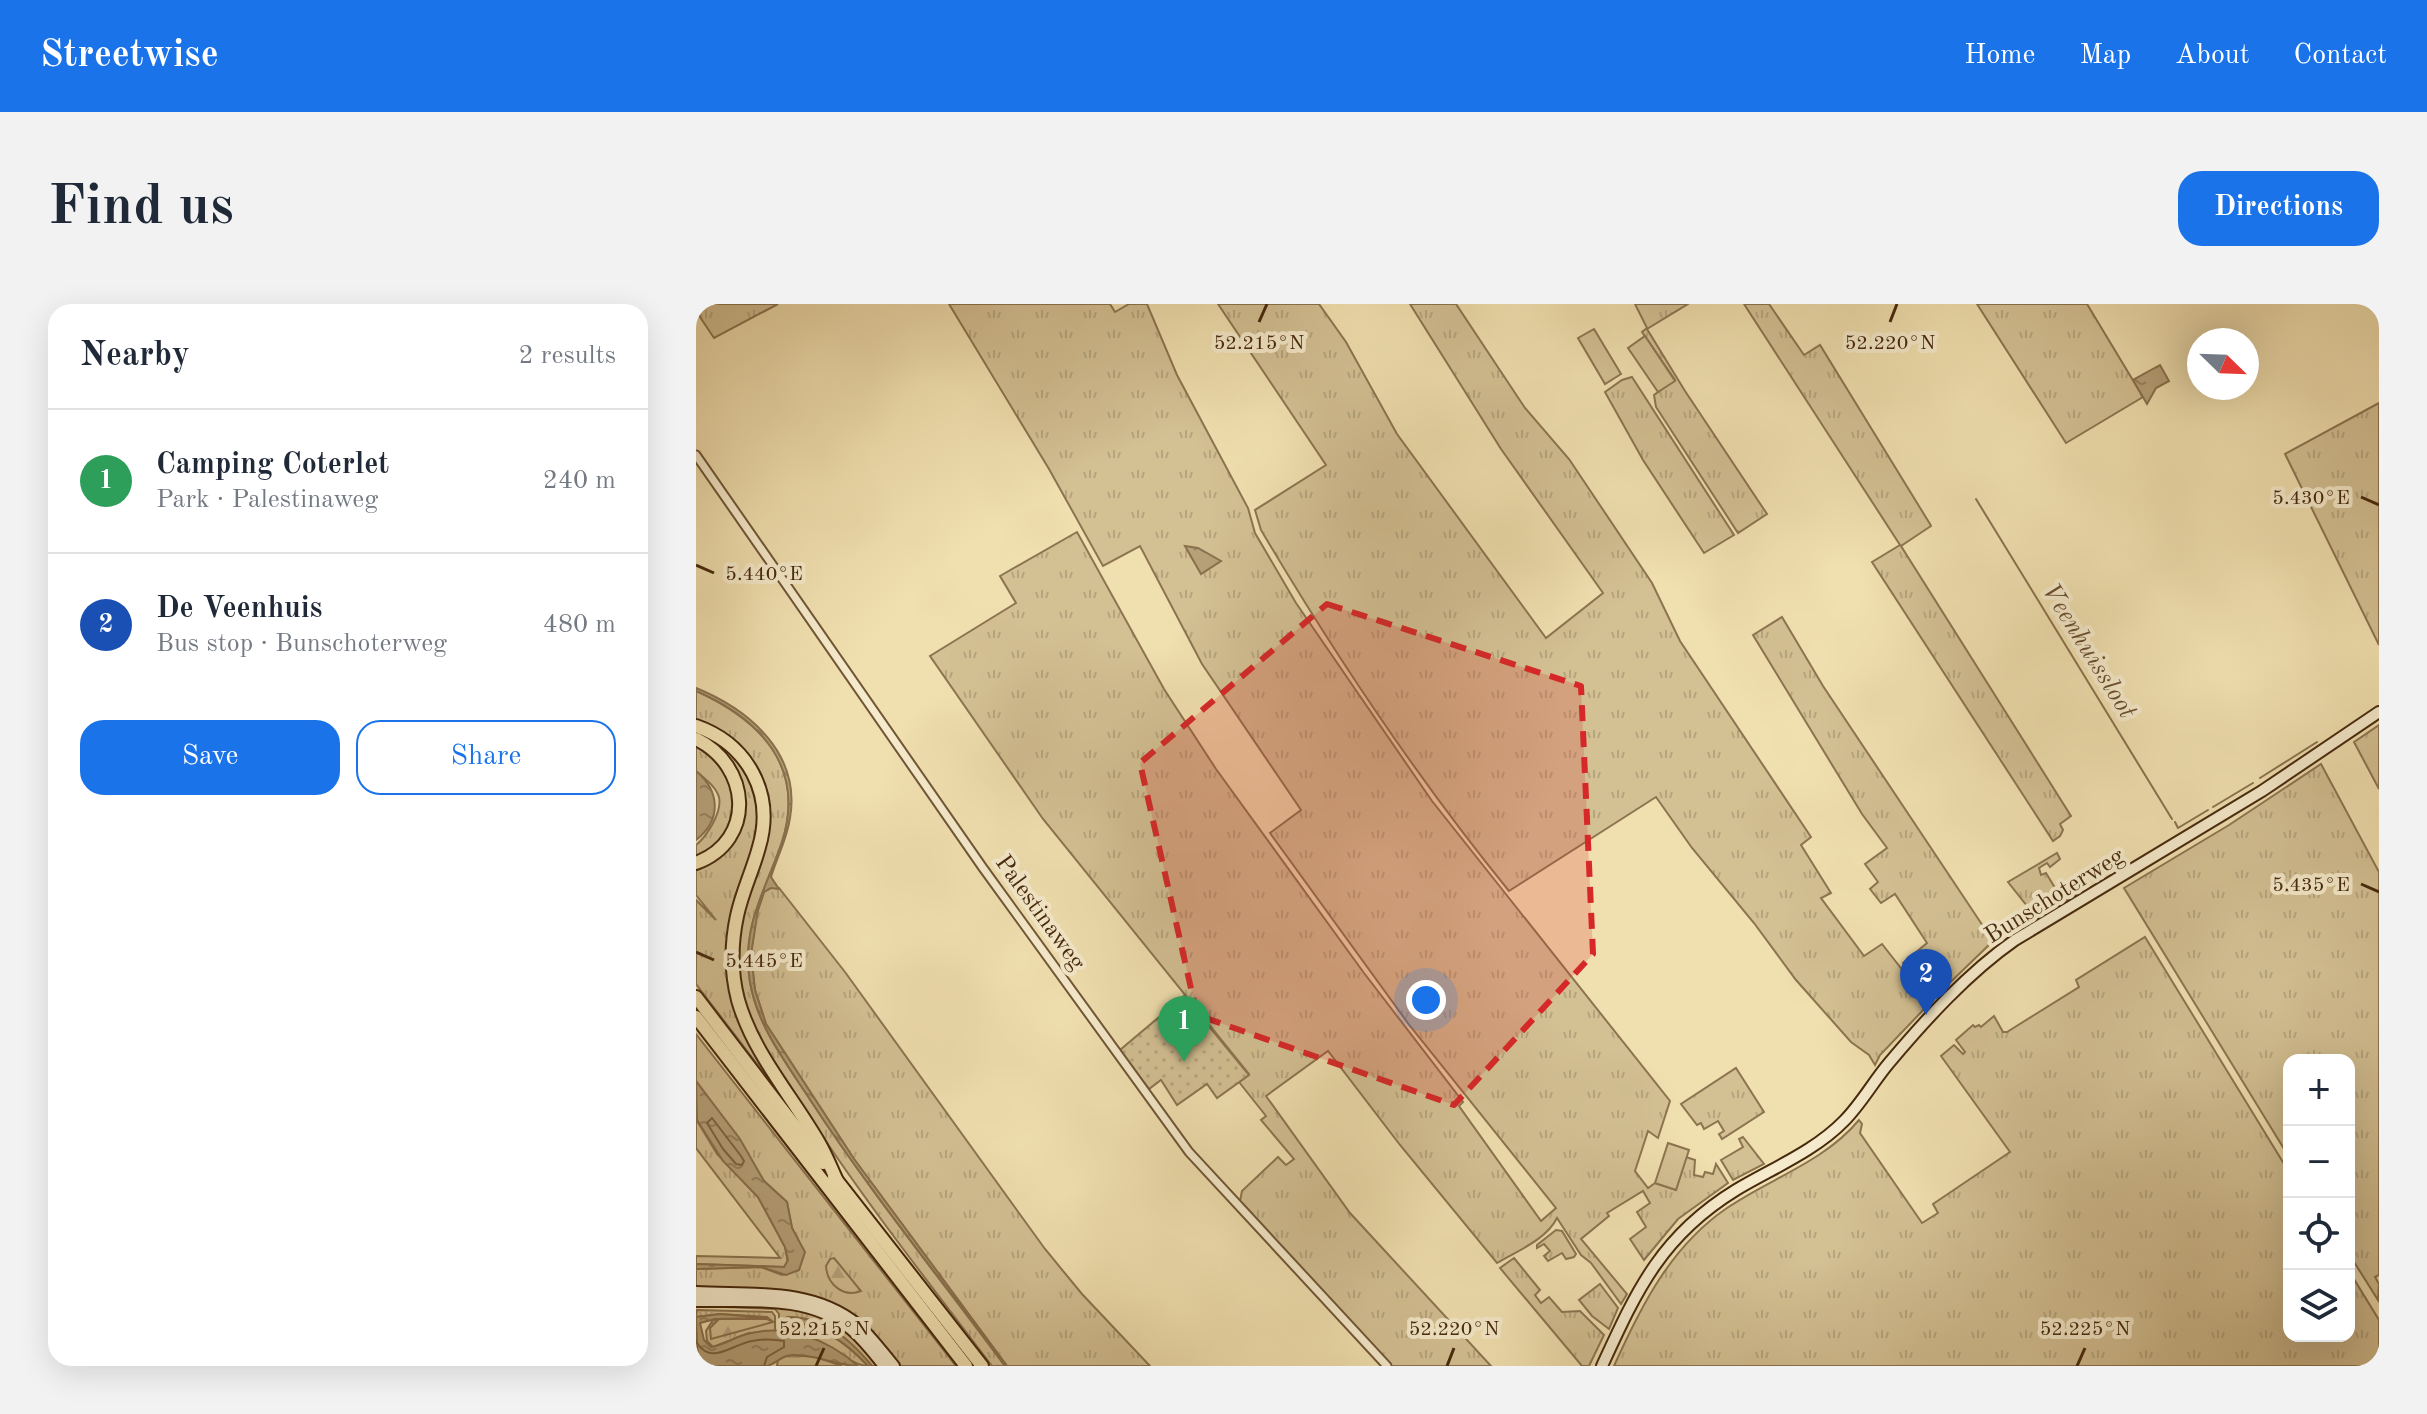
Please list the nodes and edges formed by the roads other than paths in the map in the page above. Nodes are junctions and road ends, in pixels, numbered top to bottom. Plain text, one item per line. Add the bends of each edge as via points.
1 (696, 455) edge
2 (2379, 712) edge
3 (696, 726) edge
4 (696, 739) edge
5 (696, 863) edge
6 (696, 997) edge
7 (696, 1017) edge
8 (837, 1181) junction
9 (696, 1292) edge
10 (696, 1301) edge
11 (884, 1366) edge
12 (894, 1366) edge
13 (966, 1366) edge
14 (982, 1366) edge
15 (1387, 1366) edge
16 (1602, 1366) edge

1 - 15 street, Palestinaweg via 983,868 1189,1152
2 - 16 main road, Bunschoterweg via 2262,791 1992,956 1890,1061 1841,1124 1717,1202 1679,1234 1642,1284
3 - 8 highway via 739,753 761,793 762,836 734,933 736,993 755,1043
4 - 5 highway via 724,759 739,802 726,841
6 - 8 highway
7 - 13 highway
8 - 14 highway
9 - 12 main road via 819,1302 860,1327
10 - 11 main road via 787,1303 816,1309 851,1329

